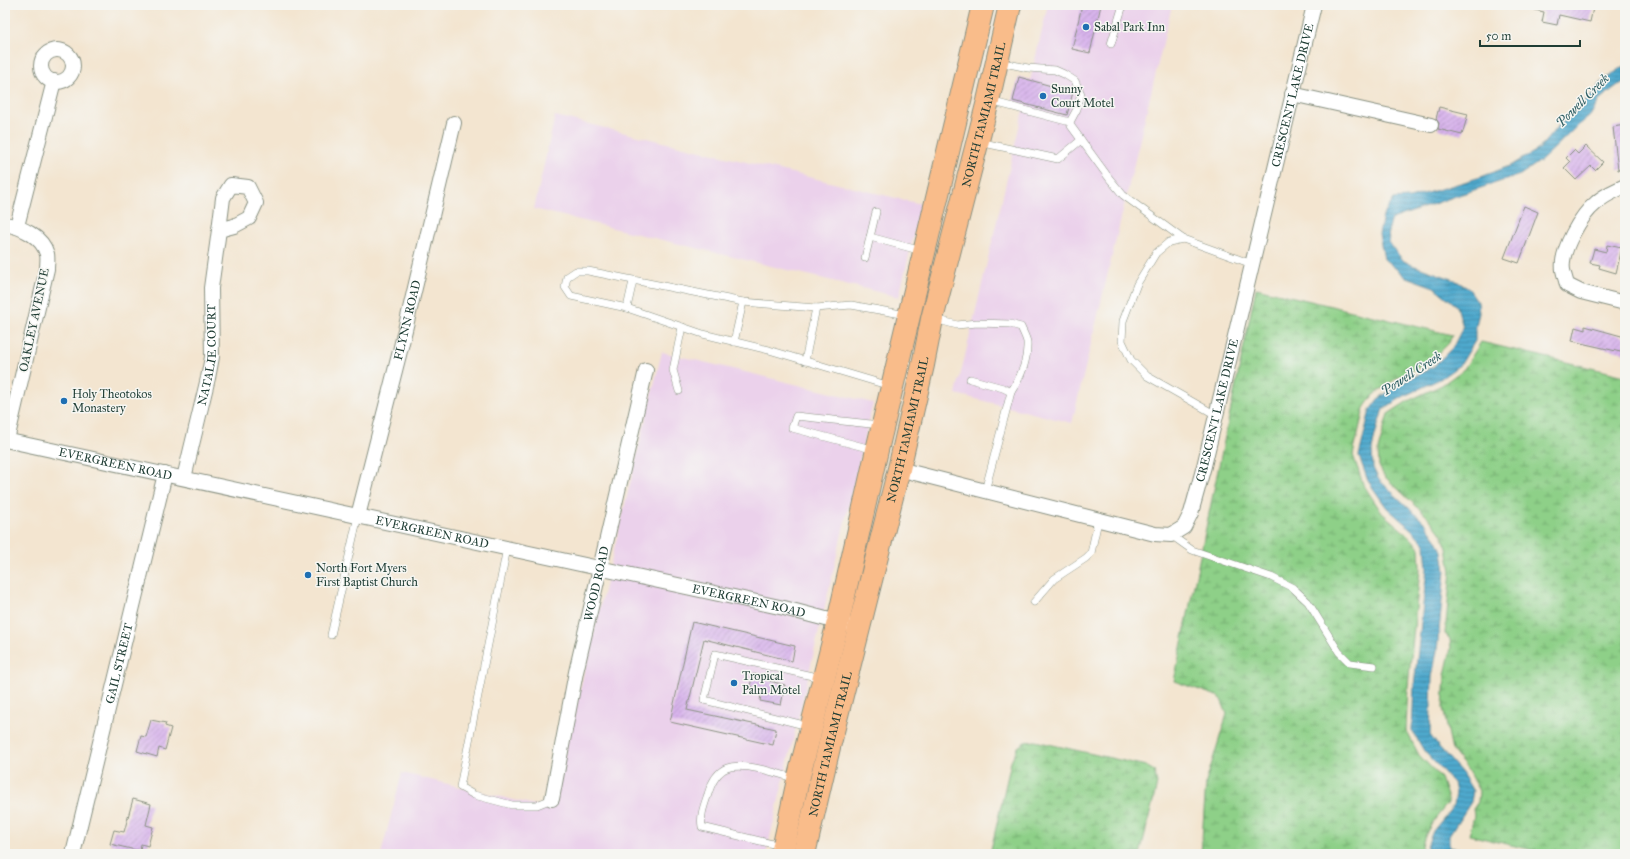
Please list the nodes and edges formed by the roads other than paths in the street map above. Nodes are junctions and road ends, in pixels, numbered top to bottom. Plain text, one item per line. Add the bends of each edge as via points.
1 (983, 5) edge
2 (1010, 5) edge
3 (1123, 5) edge
4 (1314, 5) edge
5 (1111, 44) dead end
6 (997, 61) junction
7 (54, 81) dead end
8 (1292, 94) junction
9 (988, 101) junction
10 (956, 117) junction
11 (1070, 122) junction
12 (454, 123) dead end
13 (1431, 124) dead end
14 (1081, 140) junction
15 (977, 142) junction
16 (1625, 186) edge
17 (966, 187) junction
18 (938, 191) junction
19 (876, 212) dead end
20 (11, 225) edge
21 (219, 230) dead end
22 (870, 237) junction
23 (1183, 239) junction
24 (924, 251) junction
25 (865, 258) dead end
26 (948, 258) junction
27 (1252, 264) junction
28 (633, 281) junction
29 (743, 302) junction
30 (1625, 303) edge
31 (627, 308) junction
32 (816, 308) junction
33 (909, 316) junction
34 (932, 319) junction
35 (682, 327) junction
36 (734, 342) junction
37 (806, 360) junction
38 (646, 370) dead end
39 (970, 379) dead end
40 (892, 386) junction
41 (679, 391) dead end
42 (1012, 392) junction
43 (1216, 415) junction
44 (883, 426) junction
45 (6, 440) edge
46 (877, 450) junction
47 (899, 469) junction
48 (165, 474) junction
49 (184, 478) junction
50 (984, 491) junction
51 (358, 516) junction
52 (1098, 521) junction
53 (1171, 535) junction
54 (507, 548) junction
55 (600, 568) junction
56 (1034, 602) dead end
57 (848, 625) junction
58 (331, 635) dead end
59 (1374, 666) dead end
60 (824, 678) junction
61 (812, 727) junction
62 (798, 780) junction
63 (552, 799) joint
64 (783, 850) edge
65 (73, 854) edge
66 (804, 854) edge

1 - 10 main road, NORTH TAMIAMI TRAIL
2 - 6 main road, NORTH TAMIAMI TRAIL
3 - 5 lane
4 - 8 street, CRESCENT LAKE DRIVE
6 - 9 main road, NORTH TAMIAMI TRAIL
6 - 11 lane via 1028,68 1055,70 1075,81 1081,94
7 - 20 street
8 - 13 street
8 - 27 street, CRESCENT LAKE DRIVE
9 - 11 lane
9 - 15 main road, NORTH TAMIAMI TRAIL
10 - 17 main road via 962,136 957,167
10 - 18 main road, NORTH TAMIAMI TRAIL
11 - 14 lane
12 - 51 street, FLYNN ROAD
14 - 15 lane via 1058,159
14 - 23 lane via 1123,195
15 - 17 main road, NORTH TAMIAMI TRAIL
16 - 30 street via 1596,203 1583,216 1567,248 1563,269 1567,285 1581,292
17 - 26 main road, NORTH TAMIAMI TRAIL
18 - 24 main road, NORTH TAMIAMI TRAIL
18 - 26 main road via 945,199 948,210 945,244
19 - 22 lane
20 - 45 street, OAKLEY AVENUE via 41,240 47,254 47,270
21 - 49 street, NATALIE COURT via 211,288 212,357
22 - 24 lane
22 - 25 lane
23 - 27 lane
23 - 43 lane via 1169,242 1156,253 1137,284 1123,321 1122,341 1131,360 1147,376
24 - 33 main road, NORTH TAMIAMI TRAIL
26 - 34 main road, NORTH TAMIAMI TRAIL
27 - 43 street, CRESCENT LAKE DRIVE
28 - 29 lane
28 - 31 lane
28 - 31 lane via 588,271 576,271 567,277 565,287 570,296
29 - 32 lane
29 - 36 lane
31 - 35 lane
32 - 33 lane via 851,305
32 - 37 lane
33 - 40 main road, NORTH TAMIAMI TRAIL
34 - 42 lane via 957,325 1010,324 1021,327 1027,341 1025,366
34 - 47 main road, NORTH TAMIAMI TRAIL
35 - 36 lane
35 - 41 lane via 673,370
36 - 37 lane
37 - 40 lane
38 - 55 street, WOOD ROAD
39 - 42 lane
40 - 44 main road, NORTH TAMIAMI TRAIL
42 - 50 lane
43 - 53 street, CRESCENT LAKE DRIVE via 1191,513 1184,527
44 - 46 main road, NORTH TAMIAMI TRAIL
44 - 46 lane via 796,416 792,428
45 - 48 street, EVERGREEN ROAD
46 - 57 main road, NORTH TAMIAMI TRAIL
47 - 50 street
47 - 57 main road, NORTH TAMIAMI TRAIL
48 - 49 street, EVERGREEN ROAD
48 - 65 street, GAIL STREET
49 - 51 street, EVERGREEN ROAD
50 - 52 street
51 - 54 street, EVERGREEN ROAD
51 - 58 lane
52 - 53 street via 1155,534
52 - 56 lane via 1090,553 1054,579
53 - 59 lane via 1192,550 1271,577 1293,588 1308,602 1338,652 1350,663
54 - 55 street, EVERGREEN ROAD
54 - 63 lane via 460,787 474,795 512,805 537,805
55 - 57 street, EVERGREEN ROAD via 784,608
55 - 63 street, WOOD ROAD via 576,672
57 - 60 main road, NORTH TAMIAMI TRAIL
57 - 66 main road, NORTH TAMIAMI TRAIL
60 - 61 main road, NORTH TAMIAMI TRAIL
60 - 61 lane via 715,654 704,700
61 - 62 main road, NORTH TAMIAMI TRAIL
62 - 64 main road, NORTH TAMIAMI TRAIL
62 - 64 lane via 761,769 738,766 727,768 718,775 711,786 700,818 702,827

